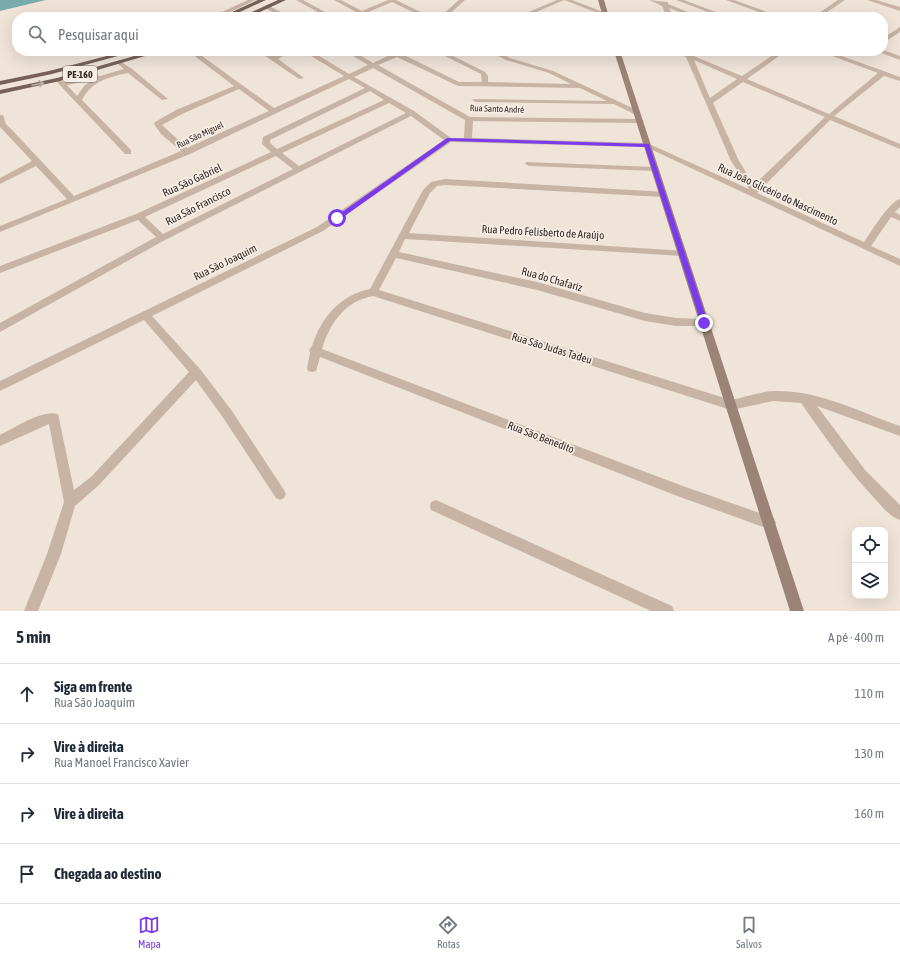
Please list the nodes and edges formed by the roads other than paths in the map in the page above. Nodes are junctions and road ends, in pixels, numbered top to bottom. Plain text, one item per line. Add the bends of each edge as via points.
1 (253, 0) edge
2 (263, 0) edge
3 (283, 0) edge
4 (299, 0) edge
5 (337, 0) edge
6 (392, 0) edge
7 (462, 0) edge
8 (562, 0) edge
9 (567, 0) edge
10 (600, 0) edge
11 (652, 0) edge
12 (674, 0) edge
13 (678, 0) edge
14 (729, 0) edge
15 (748, 0) edge
16 (842, 0) edge
17 (870, 0) edge
18 (664, 4) junction
19 (740, 4) junction
20 (267, 7) junction
21 (900, 9) edge
22 (225, 12) edge
23 (235, 12) edge
24 (256, 12) edge
25 (277, 12) edge
26 (322, 12) edge
27 (357, 12) edge
28 (371, 12) edge
29 (417, 12) edge
30 (449, 12) edge
31 (534, 12) edge
32 (596, 12) edge
33 (604, 12) edge
34 (668, 12) edge
35 (685, 12) edge
36 (712, 12) edge
37 (763, 12) edge
38 (824, 12) edge
39 (900, 29) edge
40 (888, 37) edge
41 (888, 54) edge
42 (114, 56) edge
43 (143, 56) edge
44 (198, 56) edge
45 (269, 56) edge
46 (279, 56) edge
47 (314, 56) edge
48 (356, 56) edge
49 (388, 56) edge
50 (399, 56) edge
51 (448, 56) edge
52 (502, 56) edge
53 (619, 56) edge
54 (689, 56) edge
55 (694, 56) edge
56 (776, 56) edge
57 (836, 56) edge
58 (900, 58) edge
59 (273, 59) junction
60 (120, 63) junction
61 (373, 66) junction
62 (130, 70) junction
63 (883, 73) junction
64 (101, 76) junction
65 (301, 78) dead end
66 (349, 78) junction
67 (742, 79) junction
68 (900, 79) edge
69 (59, 82) junction
70 (0, 83) edge
71 (485, 85) junction
72 (239, 86) junction
73 (580, 86) junction
74 (369, 89) junction
75 (0, 92) edge
76 (164, 99) dead end
77 (78, 100) junction
78 (389, 100) junction
79 (476, 100) dead end
80 (709, 102) junction
81 (615, 103) junction
82 (274, 111) junction
83 (411, 113) junction
84 (830, 116) junction
85 (0, 117) edge
86 (638, 117) junction
87 (469, 119) junction
88 (9, 132) junction
89 (0, 135) edge
90 (449, 140) junction
91 (468, 140) junction
92 (647, 145) junction
93 (900, 147) edge
94 (128, 152) dead end
95 (186, 152) junction
96 (276, 152) junction
97 (37, 162) junction
98 (529, 164) dead end
99 (298, 169) junction
100 (655, 169) junction
101 (0, 180) edge
102 (752, 192) junction
103 (663, 194) junction
104 (73, 200) junction
105 (900, 202) edge
106 (889, 213) junction
107 (139, 216) junction
108 (900, 218) edge
109 (0, 229) edge
110 (402, 236) junction
111 (162, 238) junction
112 (865, 246) junction
113 (682, 252) junction
114 (393, 254) junction
115 (900, 263) edge
116 (0, 270) edge
117 (373, 292) junction
118 (146, 316) junction
119 (704, 323) junction
120 (0, 328) edge
121 (314, 350) junction
122 (312, 368) dead end
123 (196, 372) junction
124 (0, 386) edge
125 (805, 399) junction
126 (731, 404) junction
127 (900, 431) edge
128 (0, 441) edge
129 (280, 494) dead end
130 (70, 502) junction
131 (436, 506) dead end
132 (900, 514) edge
133 (769, 523) junction
134 (31, 611) edge
135 (667, 611) edge
136 (797, 611) edge

1 - 22 street
2 - 23 main road
3 - 20 main road
4 - 26 street
5 - 27 street
6 - 28 street
6 - 29 street
7 - 30 street
8 - 31 street
9 - 32 street
10 - 33 street
11 - 18 street
12 - 18 street
13 - 36 street
14 - 19 street
15 - 19 street
16 - 38 street
17 - 21 street
18 - 34 street
18 - 35 street
19 - 37 street
20 - 24 main road
20 - 25 street
39 - 40 street
41 - 58 street
42 - 70 main road, PE-160
43 - 60 main road, PE-160
44 - 72 street
45 - 59 street
46 - 59 street
47 - 66 street
48 - 61 street, Rua Santo André
49 - 61 street, Rua São Miguel
50 - 71 street via 453,83
51 - 71 street via 483,73
52 - 73 street via 542,69
53 - 86 street
54 - 80 street
55 - 67 street
56 - 67 street
57 - 63 street
59 - 65 street
60 - 62 street
60 - 69 main road, PE-160
61 - 66 street, Rua São Miguel
61 - 87 street, Rua Santo André
62 - 64 street
62 - 76 street
63 - 68 street
63 - 84 street
64 - 69 street
64 - 77 street via 82,92
66 - 74 street
66 - 82 street, Rua São Miguel
67 - 80 street
67 - 84 street
75 -> 69 main road, PE-160
69 - 77 street
71 - 73 street
72 - 82 street
72 - 95 street via 158,124
73 - 81 street
74 - 78 street
74 - 96 street via 264,141
77 - 94 street
78 - 83 street
78 - 96 street, Rua São Gabriel
79 - 81 street
80 - 102 street
81 - 86 street
82 - 95 street, Rua São Miguel
83 - 90 street
83 - 99 street, Rua São Francisco
84 - 93 street
84 - 102 street
85 - 88 street
86 - 87 street, Rua Santo André
86 - 92 street
87 - 91 street
88 - 89 street
88 - 97 street
90 - 91 street
90 - 118 street, Rua São Joaquim via 320,229
91 - 92 street
92 - 100 street
92 - 102 street, Rua João Glicério do Nascimento
95 - 104 street, Rua São Miguel
96 - 99 street
96 - 107 street, Rua São Gabriel
97 - 101 street
97 - 104 street
98 - 100 street
99 - 111 street, Rua São Francisco
100 - 103 street
102 - 112 street, Rua João Glicério do Nascimento
103 - 110 street via 445,182 434,184 426,192
103 - 113 street
104 - 109 street, Rua São Miguel
105 - 106 street
106 - 108 street
106 - 112 street
107 - 111 street
107 - 116 street, Rua São Gabriel
110 - 113 street, Rua Pedro Felisberto de Araújo
110 - 114 street
111 - 120 street, Rua São Francisco
112 - 115 street, Rua João Glicério do Nascimento
113 - 119 street
114 - 117 street
114 - 119 street, Rua do Chafariz via 537,286 645,317
117 - 121 street via 362,292 336,312
117 - 126 street, Rua São Judas Tadeu
118 - 123 street
118 - 124 street, Rua São Joaquim
119 - 126 street
121 - 122 street
121 - 133 street, Rua São Benedito
123 - 129 street
123 - 130 street via 95,481
125 - 126 street via 763,397
125 - 127 street
125 - 132 street via 854,469 878,496
126 - 133 street
128 - 130 street via 44,419 54,418
130 - 134 street via 65,524
131 - 135 street
133 - 136 street

